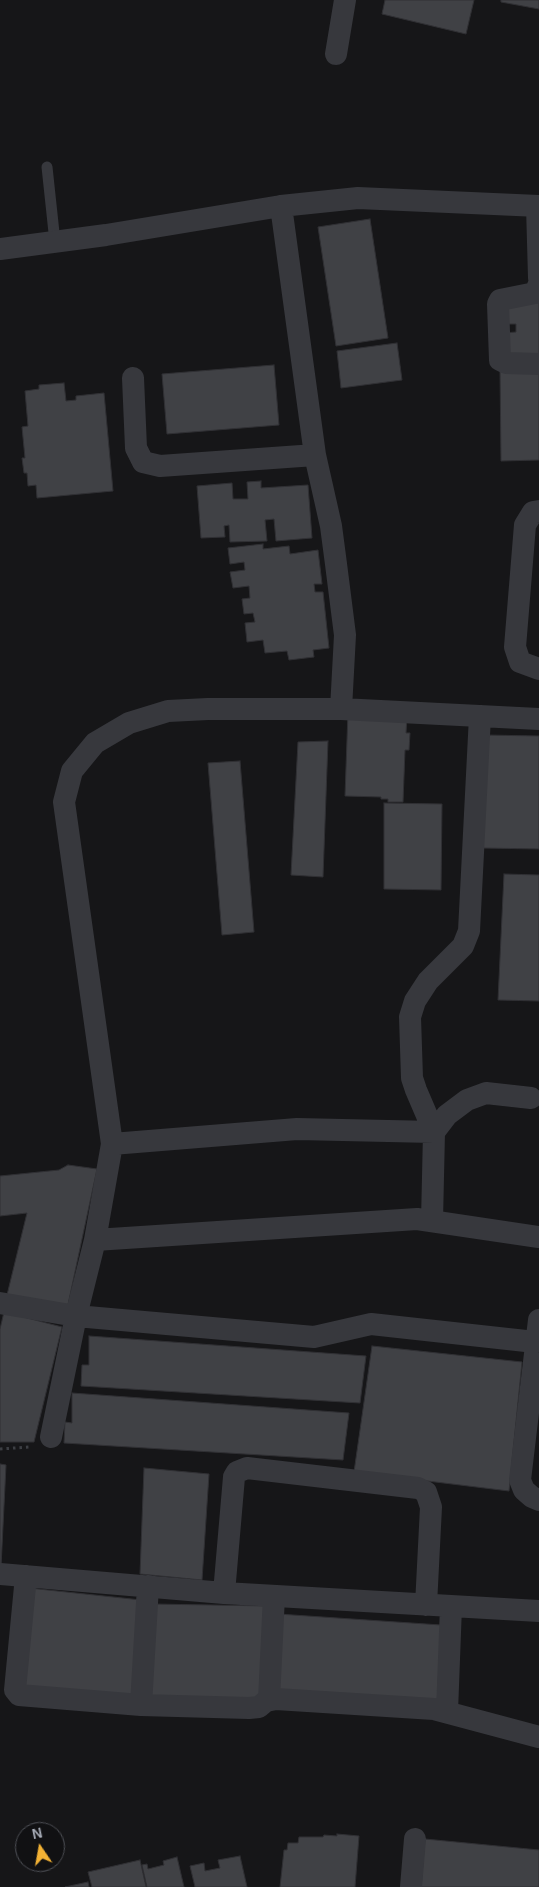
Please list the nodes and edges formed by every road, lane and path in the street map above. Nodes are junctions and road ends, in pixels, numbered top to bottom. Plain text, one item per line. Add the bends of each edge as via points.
1 (345, 0) edge
2 (336, 54) dead end
3 (47, 167) dead end
4 (281, 206) junction
5 (538, 206) edge
6 (55, 242) junction
7 (0, 250) edge
8 (539, 278) edge
9 (539, 284) edge
10 (539, 364) edge
11 (133, 378) dead end
12 (315, 455) junction
13 (539, 511) edge
14 (539, 669) edge
15 (341, 708) junction
16 (480, 716) junction
17 (539, 719) edge
18 (531, 1098) dead end
19 (434, 1132) junction
20 (112, 1144) junction
21 (432, 1221) junction
22 (539, 1237) edge
23 (95, 1240) junction
24 (0, 1303) edge
25 (76, 1316) junction
26 (537, 1331) edge
27 (51, 1438) dead end
28 (539, 1500) edge
29 (14, 1575) edge
30 (148, 1586) junction
31 (224, 1593) junction
32 (274, 1596) junction
33 (426, 1605) junction
34 (451, 1606) junction
35 (539, 1611) edge
36 (0, 1678) edge
37 (269, 1700) junction
38 (142, 1705) junction
39 (446, 1712) junction
40 (539, 1737) edge
41 (415, 1839) dead end
42 (411, 1887) edge

1 - 2 street
3 - 6 lane
4 - 5 street via 358,198
4 - 6 street
4 - 12 street
5 - 8 street
6 - 7 street
9 - 10 street via 535,293 500,300 498,304 500,360
11 - 12 street via 136,448 143,462 160,466
12 - 15 street via 330,526 345,635
13 - 14 street via 533,512 525,525 515,647 520,662
15 - 16 street
15 - 20 street via 168,711 129,723 95,743 72,771 64,802
16 - 17 street
16 - 19 street via 469,931 463,946 428,981 410,1017 412,1078
18 - 19 street via 486,1094 467,1100 447,1115
19 - 20 street via 297,1129
19 - 21 street
20 - 23 street
21 - 22 street
21 - 23 street via 417,1219
23 - 25 street
24 - 25 street
25 - 26 street via 314,1337 371,1324
25 - 27 street
26 - 28 street via 520,1480 524,1490
29 - 30 street
29 - 36 street via 9,1661
29 - 38 street via 16,1694
30 - 31 street
30 - 38 street
31 - 32 street
31 - 33 street via 234,1477 247,1468 418,1488 426,1492 431,1507
32 - 33 street
32 - 37 street
33 - 34 street
34 - 35 street
34 - 39 street
37 - 38 street via 259,1707 250,1708
37 - 39 street via 365,1704
39 - 40 street
41 - 42 street

